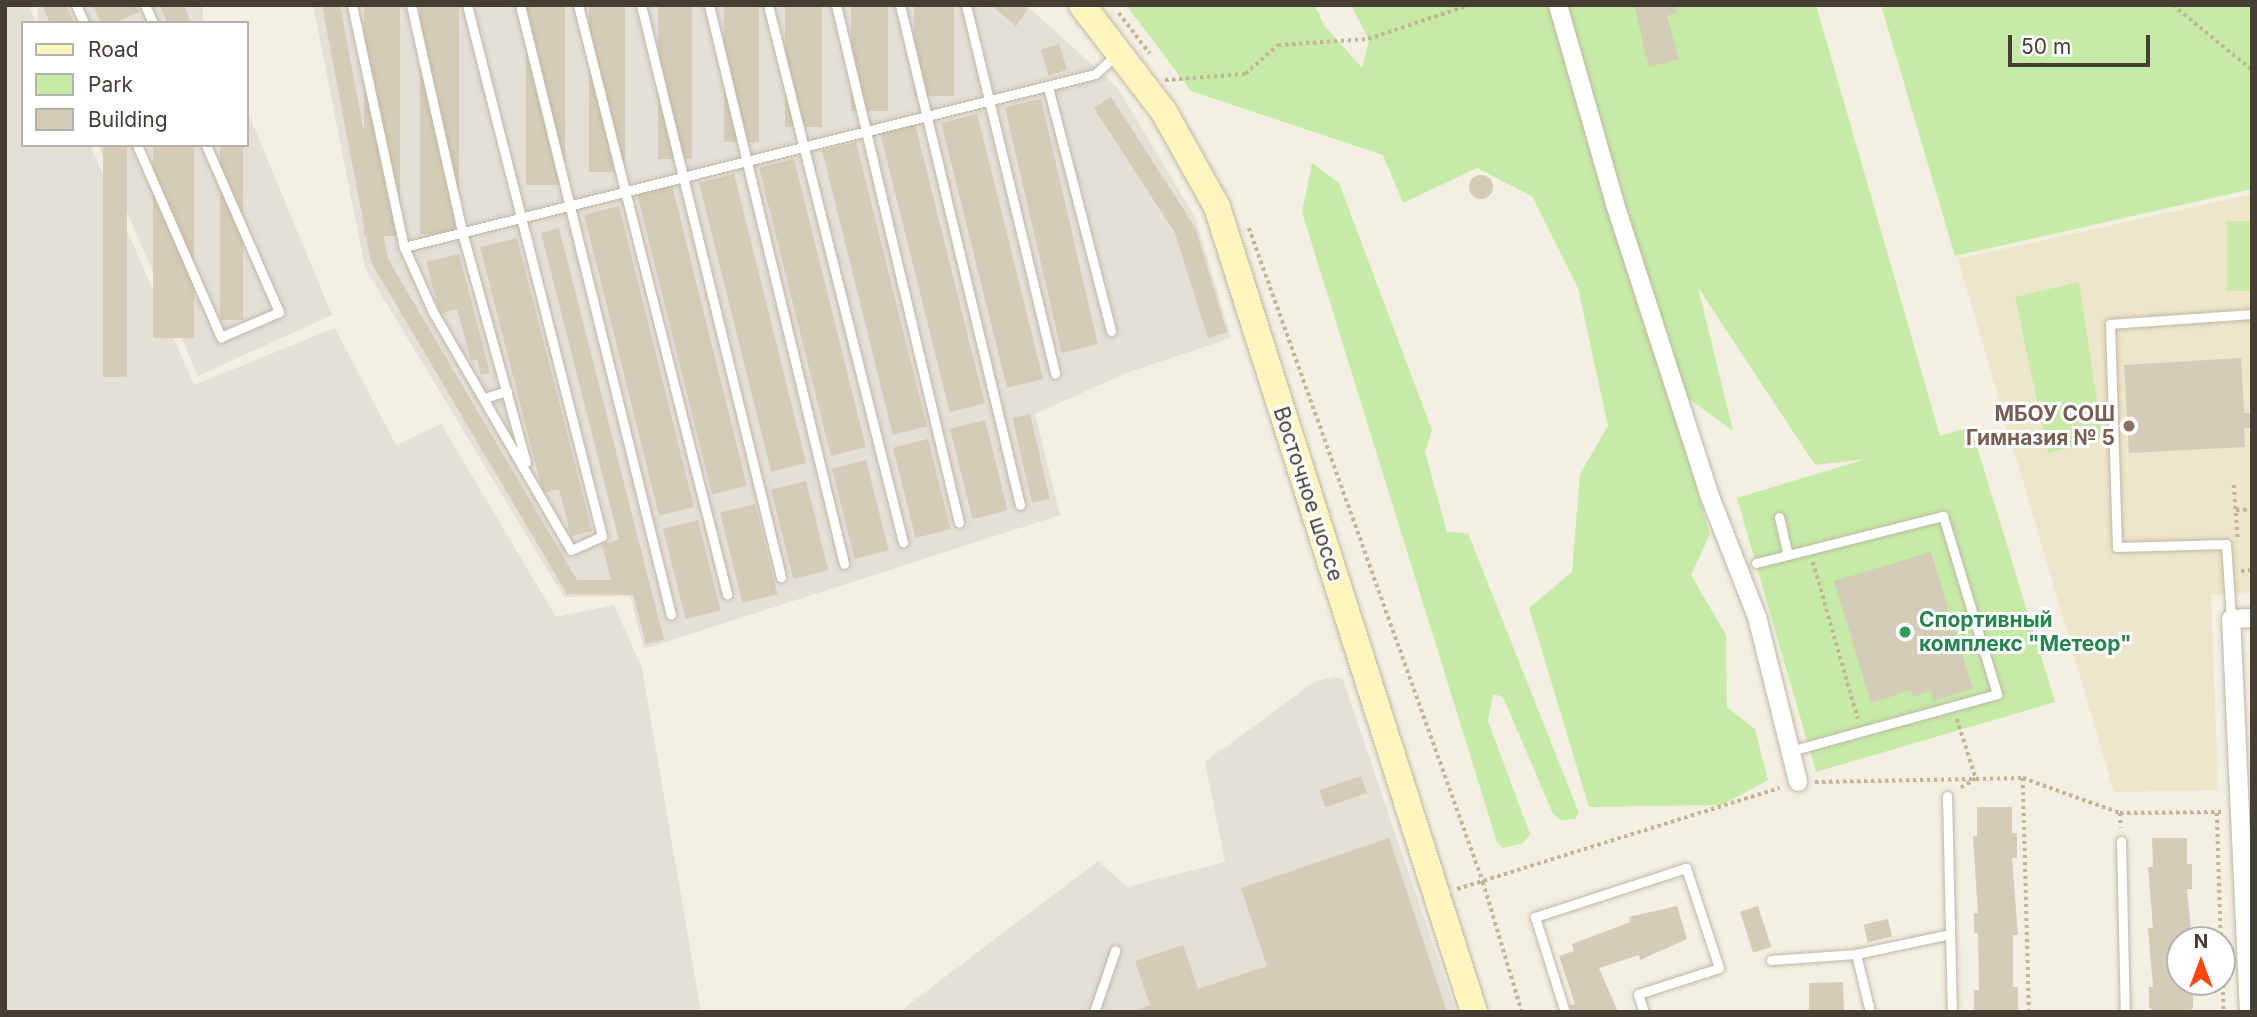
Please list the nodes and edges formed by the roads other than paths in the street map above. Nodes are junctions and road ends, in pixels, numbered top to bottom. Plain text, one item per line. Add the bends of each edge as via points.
1 (76, 5) edge
2 (145, 5) edge
3 (352, 5) edge
4 (411, 5) edge
5 (467, 5) edge
6 (520, 5) edge
7 (578, 5) edge
8 (641, 5) edge
9 (709, 5) edge
10 (768, 5) edge
11 (836, 5) edge
12 (900, 5) edge
13 (966, 5) edge
14 (1082, 5) edge
15 (1558, 5) edge
16 (152, 20) edge
17 (83, 21) edge
18 (1121, 51) junction
19 (1048, 86) junction
20 (990, 100) junction
21 (927, 116) junction
22 (864, 132) junction
23 (138, 147) edge
24 (207, 147) edge
25 (803, 147) junction
26 (746, 161) junction
27 (683, 177) junction
28 (625, 191) junction
29 (569, 205) junction
30 (521, 217) junction
31 (462, 232) junction
32 (404, 247) junction
33 (2252, 314) edge
34 (1111, 331) dead end
35 (1055, 373) dead end
36 (506, 391) junction
37 (484, 398) junction
38 (530, 474) junction
39 (1020, 505) dead end
40 (1779, 517) dead end
41 (960, 523) dead end
42 (903, 542) dead end
43 (1788, 555) junction
44 (1756, 563) dead end
45 (844, 564) dead end
46 (781, 577) dead end
47 (727, 594) dead end
48 (671, 615) dead end
49 (2252, 618) edge
50 (2231, 619) junction
51 (1790, 751) junction
52 (1798, 782) road end
53 (1947, 796) road end
54 (2121, 841) dead end
55 (1950, 933) junction
56 (1115, 951) dead end
57 (1856, 954) junction
58 (1771, 960) dead end
59 (1094, 1012) edge
60 (1474, 1012) edge
61 (1565, 1012) edge
62 (1644, 1012) edge
63 (1870, 1012) edge
64 (1952, 1012) edge
65 (2125, 1012) edge
66 (2249, 1012) edge

1 - 17 lane
2 - 16 lane
3 - 32 lane
4 - 31 lane
5 - 30 lane
6 - 29 lane
7 - 28 lane
8 - 27 lane
9 - 26 lane
10 - 25 lane
11 - 22 lane
12 - 21 lane
13 - 20 lane
14 - 18 main road, Восточное шоссе
15 - 51 street via 1615,204 1709,494 1757,618
18 - 19 lane via 1095,74
18 - 60 main road, Восточное шоссе via 1164,111 1217,207
19 - 20 lane
19 - 34 lane
20 - 21 lane
20 - 35 lane
21 - 22 lane
21 - 39 lane
22 - 25 lane
22 - 41 lane
23 - 24 lane via 221,337 279,312
25 - 26 lane
25 - 42 lane
26 - 27 lane
26 - 45 lane
27 - 28 lane
27 - 46 lane
28 - 29 lane
28 - 47 lane
29 - 30 lane
29 - 48 lane
30 - 31 lane
30 - 38 lane via 602,536 571,550
31 - 32 lane
31 - 36 lane
32 - 37 lane via 433,312
33 - 50 lane via 2110,324 2117,547 2226,544
36 - 37 lane
36 - 38 lane
37 - 38 lane
40 - 43 lane
43 - 44 lane
43 - 51 lane via 1943,516 1997,694
49 - 50 street
50 - 66 street
51 - 52 street
53 - 55 lane
54 - 65 lane
55 - 57 lane
55 - 64 lane
56 - 59 lane
57 - 58 lane
57 - 63 lane
61 - 62 lane via 1535,917 1686,868 1719,968 1638,994

